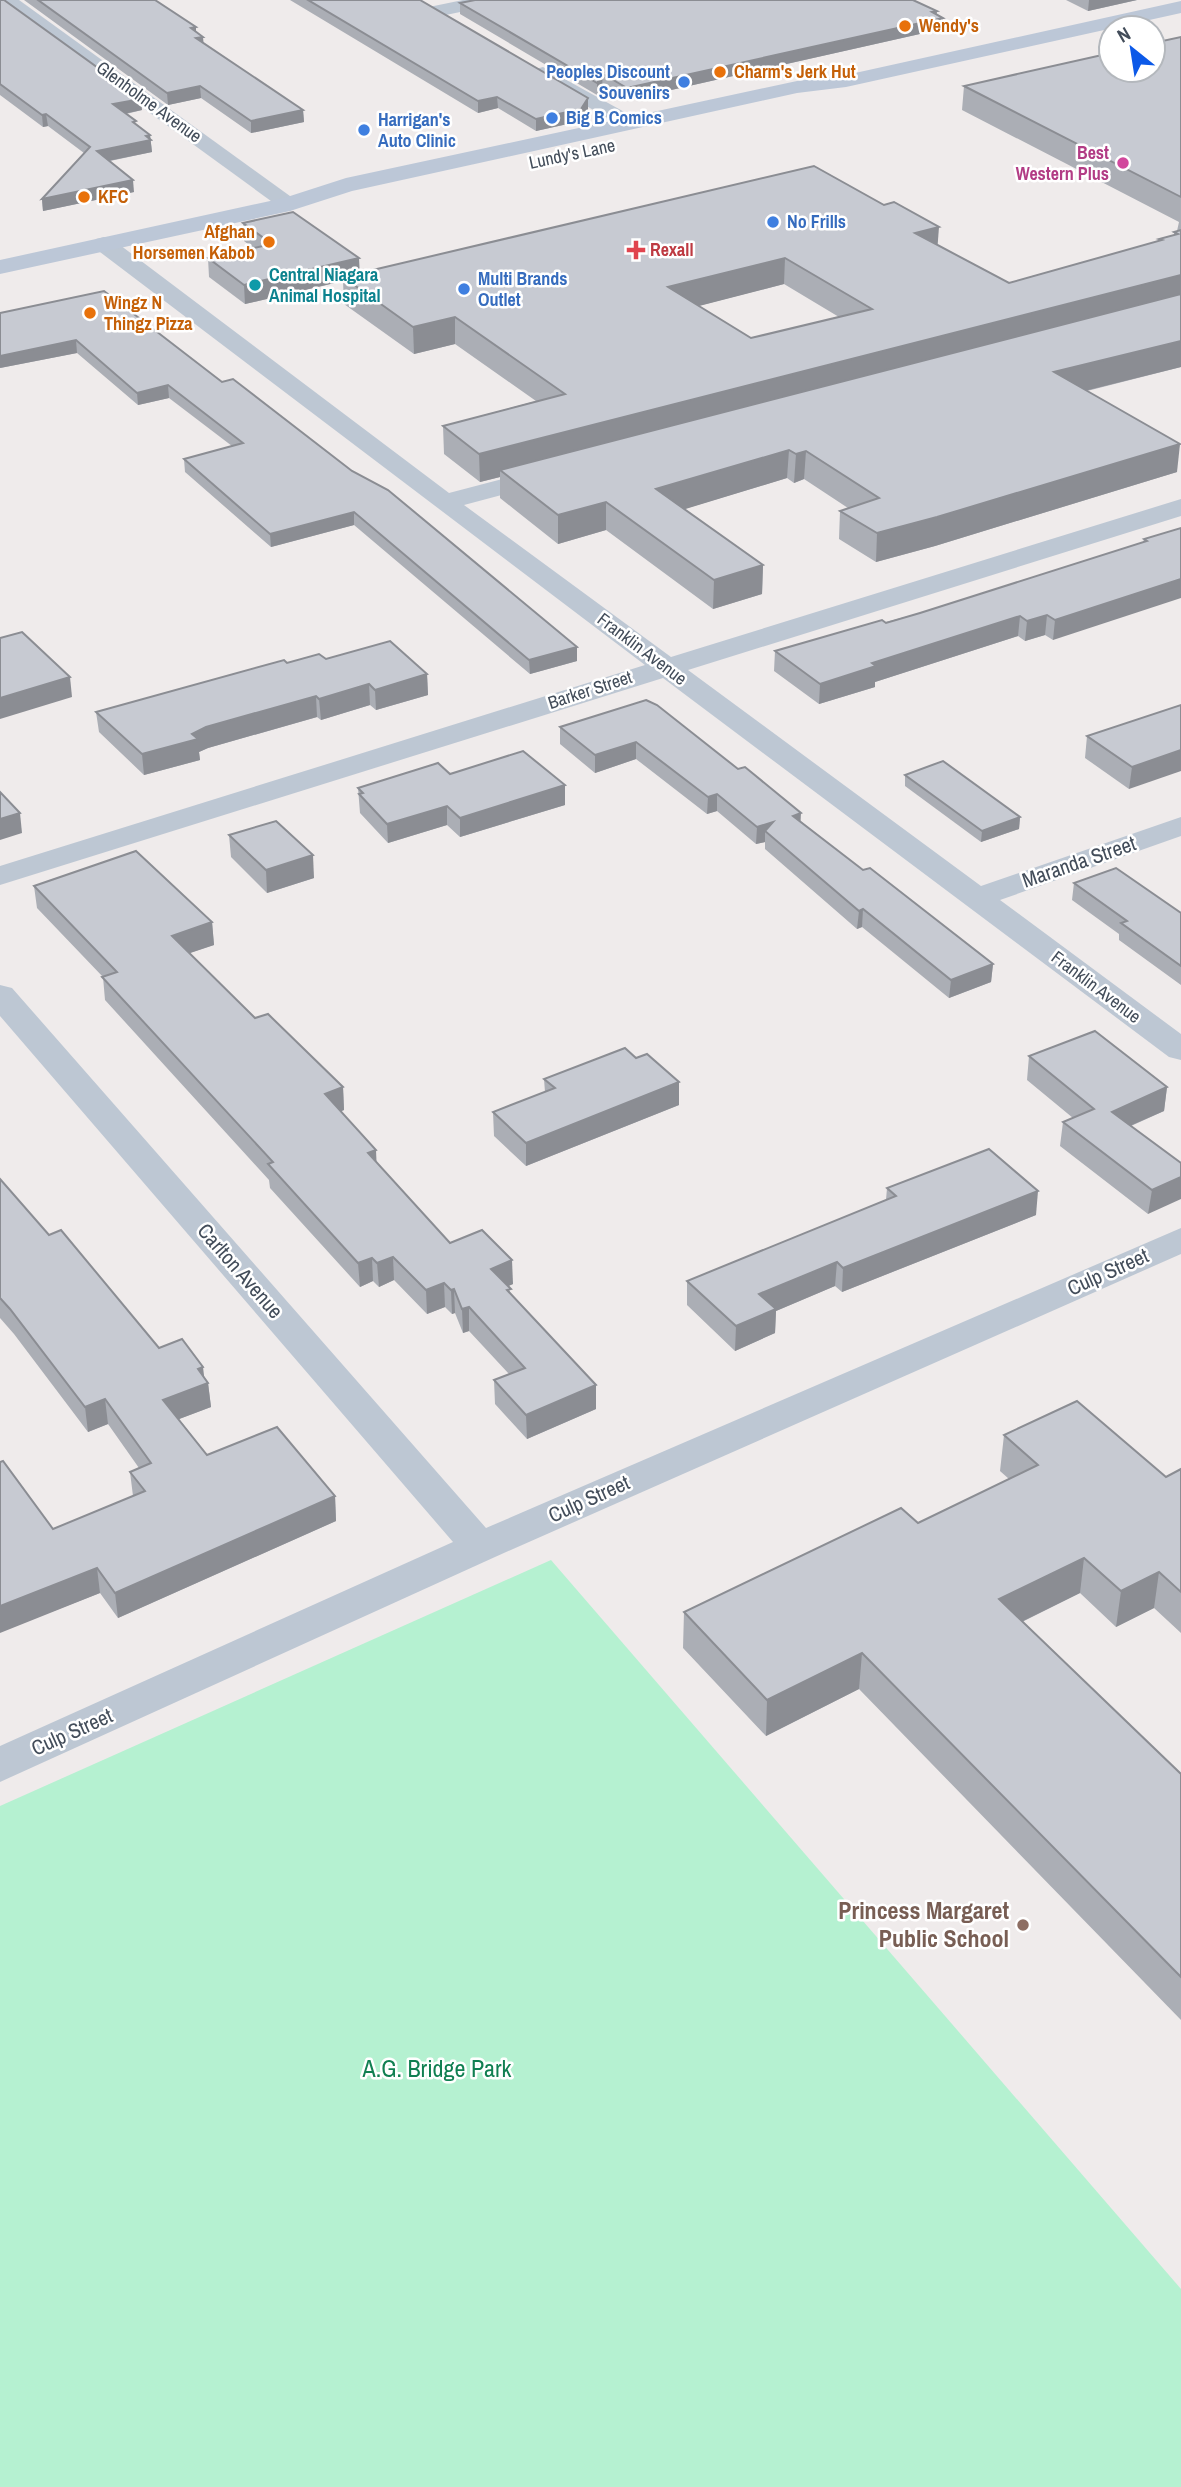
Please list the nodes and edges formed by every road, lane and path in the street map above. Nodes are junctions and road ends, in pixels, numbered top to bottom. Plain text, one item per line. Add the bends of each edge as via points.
1 (7, 0) edge
2 (416, 0) edge
3 (492, 0) edge
4 (1181, 7) edge
5 (436, 11) junction
6 (459, 24) edge
7 (527, 63) edge
8 (846, 81) junction
9 (631, 123) junction
10 (290, 204) junction
11 (104, 244) junction
12 (0, 267) edge
13 (578, 467) edge
14 (444, 502) junction
15 (1181, 507) edge
16 (665, 666) junction
17 (1181, 826) edge
18 (0, 876) edge
19 (977, 898) junction
20 (0, 995) edge
21 (1181, 1050) edge
22 (1181, 1240) edge
23 (480, 1547) junction
24 (0, 1765) edge

1 - 10 street, Glenholme Avenue
2 - 5 street
3 - 5 street
4 - 8 main road, Lundy's Lane
5 - 6 street
7 - 9 street
8 - 9 main road, Lundy's Lane via 797,87
8 - 10 main road, Lundy's Lane via 825,95 585,151
9 - 10 main road, Lundy's Lane via 346,185
10 - 11 main road, Lundy's Lane
11 - 12 main road, Lundy's Lane
11 - 14 street, Franklin Avenue
13 - 14 street
14 - 16 street, Franklin Avenue
15 - 16 street, Barker Street
16 - 18 street, Barker Street
16 - 19 street, Franklin Avenue
17 - 19 street, Maranda Street
19 - 21 street, Franklin Avenue
20 - 23 street, Carlton Avenue
22 - 23 street, Culp Street
23 - 24 street, Culp Street

